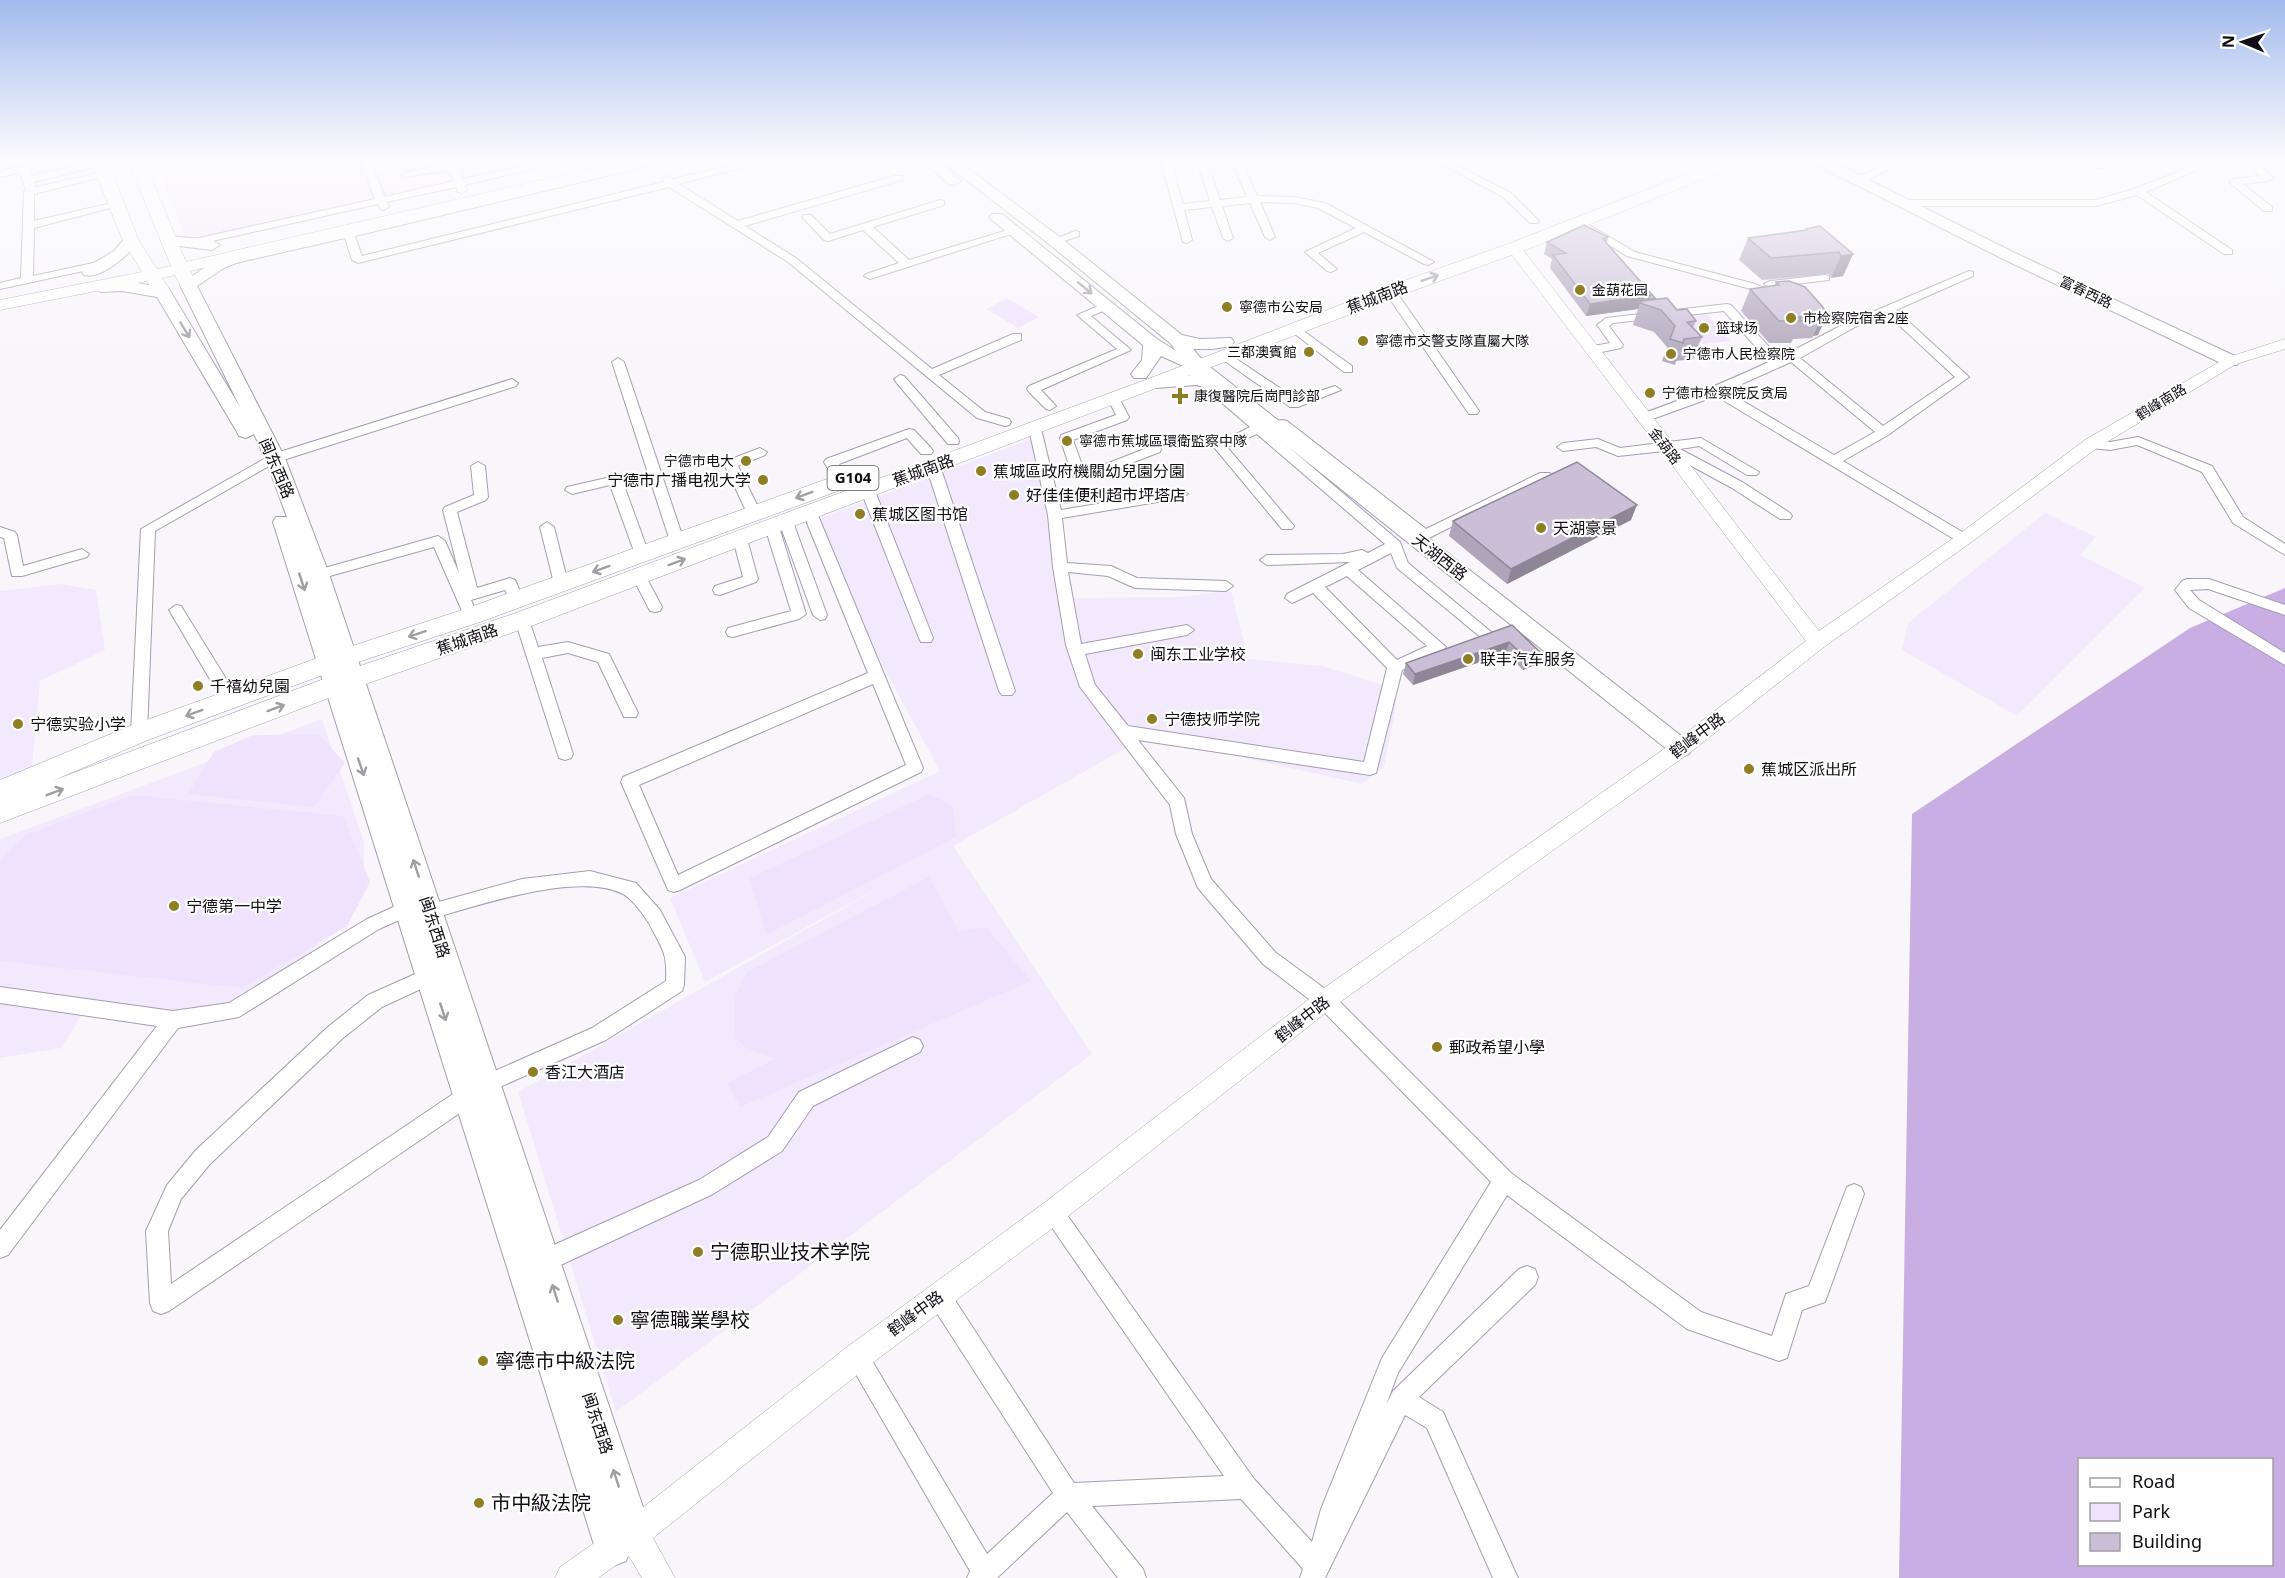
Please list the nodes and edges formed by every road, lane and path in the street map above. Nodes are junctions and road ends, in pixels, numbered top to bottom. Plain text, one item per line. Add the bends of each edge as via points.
1 (28, 232) edge
2 (134, 232) edge
3 (166, 232) edge
4 (246, 232) edge
5 (298, 232) edge
6 (353, 232) edge
7 (354, 232) edge
8 (458, 232) edge
9 (747, 232) edge
10 (821, 232) edge
11 (848, 232) edge
12 (871, 232) edge
13 (1013, 232) edge
14 (1016, 232) edge
15 (1043, 232) edge
16 (1185, 232) edge
17 (1226, 232) edge
18 (1268, 232) edge
19 (1357, 232) edge
20 (1368, 232) edge
21 (1506, 232) edge
22 (1555, 232) edge
23 (1596, 232) edge
24 (1962, 232) edge
25 (2198, 232) edge
26 (348, 233) junction
27 (129, 234) junction
28 (1075, 234) dead end
29 (1270, 237) dead end
30 (1228, 238) dead end
31 (1187, 240) dead end
32 (1055, 241) junction
33 (190, 243) junction
34 (263, 243) junction
35 (212, 245) junction
36 (1514, 248) junction
37 (2228, 252) dead end
38 (107, 262) junction
39 (177, 262) junction
40 (1428, 262) junction
41 (218, 265) junction
42 (906, 265) junction
43 (1331, 269) dead end
44 (90, 272) junction
45 (1969, 274) dead end
46 (870, 276) dead end
47 (1825, 278) dead end
48 (151, 279) junction
49 (27, 280) junction
50 (0, 286) edge
51 (1751, 286) junction
52 (49, 288) junction
53 (1391, 291) junction
54 (0, 292) edge
55 (0, 305) edge
56 (1106, 306) junction
57 (1888, 308) junction
58 (1851, 325) junction
59 (1295, 329) junction
60 (1017, 337) dead end
61 (1151, 343) junction
62 (2285, 344) edge
63 (1226, 349) junction
64 (1592, 350) junction
65 (1766, 351) dead end
66 (1792, 357) junction
67 (2231, 361) junction
68 (618, 362) dead end
69 (1199, 366) junction
70 (1348, 369) dead end
71 (931, 374) junction
72 (1148, 378) junction
73 (900, 379) dead end
74 (512, 383) dead end
75 (1335, 390) dead end
76 (1718, 391) junction
77 (1114, 399) junction
78 (1050, 406) junction
79 (1473, 411) dead end
80 (1643, 418) junction
81 (1005, 423) junction
82 (1259, 428) junction
83 (1035, 429) junction
84 (1883, 432) junction
85 (953, 441) junction
86 (2091, 444) junction
87 (1563, 447) dead end
88 (1666, 447) junction
89 (1155, 449) dead end
90 (760, 452) dead end
91 (930, 459) junction
92 (269, 460) junction
93 (1835, 460) junction
94 (478, 466) dead end
95 (1078, 472) junction
96 (1752, 472) dead end
97 (1046, 474) junction
98 (1545, 476) edge
99 (2046, 478) joint
100 (572, 490) dead end
101 (868, 491) junction
102 (1181, 494) dead end
103 (810, 513) junction
104 (1055, 515) junction
105 (1785, 516) dead end
106 (771, 521) junction
107 (1287, 526) dead end
108 (547, 527) dead end
109 (0, 532) edge
110 (740, 538) junction
111 (1964, 539) junction
112 (677, 541) junction
113 (1391, 547) junction
114 (2285, 550) edge
115 (82, 554) dead end
116 (1267, 560) dead end
117 (641, 565) junction
118 (1060, 567) junction
119 (1348, 569) junction
120 (319, 574) junction
121 (561, 584) junction
122 (1226, 586) dead end
123 (1315, 586) junction
124 (720, 590) dead end
125 (1292, 598) dead end
126 (655, 606) dead end
127 (176, 610) dead end
128 (519, 610) junction
129 (2285, 610) edge
130 (820, 615) dead end
131 (471, 616) junction
132 (1187, 630) dead end
133 (733, 632) dead end
134 (1489, 636) edge
135 (926, 638) dead end
136 (1817, 642) junction
137 (1076, 650) junction
138 (533, 655) junction
139 (2285, 660) edge
140 (1395, 667) junction
141 (341, 672) junction
142 (877, 676) junction
143 (1007, 691) dead end
144 (230, 699) junction
145 (630, 713) dead end
146 (1124, 732) junction
147 (139, 733) junction
148 (1681, 748) junction
149 (565, 754) dead end
150 (0, 791) edge
151 (0, 812) edge
152 (419, 910) junction
153 (431, 975) junction
154 (0, 995) edge
155 (1325, 1000) junction
156 (173, 1020) junction
157 (913, 1046) dead end
158 (478, 1090) junction
159 (1504, 1180) junction
160 (1854, 1194) dead end
161 (1053, 1212) junction
162 (0, 1247) edge
163 (544, 1261) junction
164 (1527, 1277) dead end
165 (939, 1296) junction
166 (857, 1357) junction
167 (1401, 1399) junction
168 (1246, 1487) junction
169 (1068, 1495) junction
170 (623, 1541) junction
171 (1315, 1572) edge
172 (982, 1575) edge
173 (571, 1578) edge
174 (659, 1578) edge
175 (1134, 1578) edge
176 (1506, 1578) edge

1 - 49 street
2 - 27 main road
3 - 39 main road
4 - 33 street
5 - 34 main road
6 - 26 main road
7 - 26 street
8 - 26 street via 358,260
9 - 71 street via 792,260
10 - 11 street via 828,238
12 - 42 street
13 - 42 street
14 -> 56 main road, 天湖西路
15 - 32 main road, 天湖西路
16 - 31 street
17 - 30 street
18 - 29 street
19 - 43 street via 1310,252
20 - 40 street
21 - 40 highway, 蕉城南路 / G104
22 - 36 highway, 蕉城南路 / G104
23 - 51 street via 1631,254
24 - 67 main road, 富春西路
25 - 37 street
26 - 34 main road
26 - 41 street
27 - 38 main road
27 - 48 main road
28 - 32 street
32 - 69 main road, 天湖西路
33 - 35 main road
33 - 39 main road
34 - 35 main road
34 - 39 main road
34 - 41 main road
35 - 39 main road
53 -> 36 highway, 蕉城南路 / G104
36 - 64 street, 金葫路
38 - 44 main road
38 - 49 street
39 - 41 main road
39 - 48 main road
39 - 92 main road, 闽东西路
40 - 63 highway, 蕉城南路 / G104
42 - 46 street
44 - 48 main road
44 - 52 main road
45 - 57 street
47 - 51 street
48 - 52 main road via 101,287
48 -> 92 main road, 闽东西路
49 - 50 street
51 - 58 street
52 - 54 main road
52 - 55 main road
53 - 59 highway, 蕉城南路 / G104
53 - 79 street
56 - 61 main road, 天湖西路
56 - 78 street via 1083,315 1125,350 1033,389
57 - 58 street
57 - 84 street via 1963,377
58 - 66 street
59 - 63 highway, 蕉城南路 / G104
59 - 70 street
60 - 71 street
61 - 69 main road, 天湖西路
61 - 72 main road via 1154,354
62 - 67 street, 鹤峰南路
63 - 69 highway, 蕉城南路 / G104
63 - 69 main road via 1221,368
63 - 75 street via 1294,404
64 - 65 street via 1617,345 1604,325 1610,320 1727,307
64 - 80 street, 金葫路
66 - 76 street
66 - 84 street
67 - 86 street, 鹤峰南路
68 - 112 street
69 - 72 highway, 蕉城南路 / G104
69 - 82 street
69 - 98 street via 1425,535
69 - 148 main road, 天湖西路
71 - 81 street via 981,415
72 - 77 highway, 蕉城南路 / G104
72 - 78 highway, 蕉城南路 / G104
73 - 85 street
74 - 92 street
76 - 80 street
76 - 93 street
77 - 83 highway, 蕉城南路 / G104
77 - 95 street via 1123,417 1066,438
78 - 81 highway, 蕉城南路 / G104
80 - 88 street, 金葫路
81 - 85 highway, 蕉城南路 / G104
82 - 107 street via 1219,446
82 - 113 street
83 - 91 highway, 蕉城南路 / G104
83 - 97 street
84 - 93 street
85 - 91 highway, 蕉城南路 / G104
86 - 99 street, 鹤峰南路
86 - 114 street via 2110,446 2138,441 2207,469 2238,520
87 - 88 street via 1598,443 1618,452
88 - 96 street via 1701,442
88 - 105 street
88 - 136 street, 金葫路
89 - 95 street via 1100,471
90 - 106 street via 731,464
91 - 101 highway, 蕉城南路 / G104
91 -> 106 highway, 蕉城南路 / G104 via 843,482
91 - 143 street
92 - 120 main road, 闽东西路
92 -> 141 main road, 闽东西路
92 - 147 street via 148,529
93 - 111 street
94 - 128 street via 481,497 450,510 472,595 510,583
95 - 97 street
97 - 104 street
99 - 111 street, 鹤峰中路
100 - 117 street via 615,480
101 - 103 highway, 蕉城南路 / G104
101 - 135 street
102 - 104 street
103 - 106 highway, 蕉城南路 / G104
103 - 142 street
104 - 118 street
106 - 110 highway, 蕉城南路 / G104
106 - 112 highway, 蕉城南路 / G104
106 - 130 street
106 - 133 street via 799,614
108 - 121 street
109 - 115 street via 10,535 17,573
117 -> 110 highway, 蕉城南路 / G104
110 - 124 street via 751,579
111 - 136 street, 鹤峰中路
112 - 117 highway, 蕉城南路 / G104
113 - 116 street via 1343,559
113 - 119 street
113 - 134 street via 1402,565
117 -> 121 highway, 蕉城南路 / G104
117 - 126 street
117 - 128 highway, 蕉城南路 / G104
118 - 122 street via 1111,571 1135,583
118 - 137 street
119 - 123 street
119 - 140 street via 1438,647
120 - 131 street via 438,541
120 - 141 main road, 闽东西路
121 - 128 highway, 蕉城南路 / G104
123 - 125 street
123 - 140 street
127 - 144 street
128 - 131 highway, 蕉城南路 / G104
128 - 138 street
128 - 141 highway, 蕉城南路 / G104
129 - 139 street via 2209,584 2187,584 2182,590 2194,604
131 -> 141 highway, 蕉城南路 / G104
132 - 137 street
136 - 148 street, 鹤峰中路
137 - 146 street via 1088,687
138 - 145 street via 553,647 575,647 604,658
138 - 149 street
140 - 146 street via 1370,769
141 - 144 highway, 蕉城南路 / G104
151 -> 141 highway, 蕉城南路 / G104
141 - 152 main road, 闽东西路
142 - 142 street via 915,768 674,885 629,782
144 -> 147 highway, 蕉城南路 / G104
146 - 155 street via 1178,802 1184,834 1204,883 1269,958
147 - 150 highway, 蕉城南路 / G104
148 - 155 street, 鹤峰中路
152 - 153 main road, 闽东西路
152 - 156 street via 373,924 232,1011
152 - 158 main road, 闽东西路
152 - 158 street via 522,886 590,878 630,888 654,915 676,957 675,985 599,1034
153 -> 158 main road, 闽东西路
153 - 158 street via 375,1001 336,1032 203,1157 174,1192 157,1231 161,1303
154 - 156 street
155 - 159 street
155 - 161 street, 鹤峰中路
156 - 162 street
157 - 163 street via 806,1099 775,1144 706,1187
158 - 163 main road, 闽东西路
158 - 170 main road, 闽东西路
159 - 160 street via 1695,1321 1779,1350 1794,1302 1817,1294
159 - 171 street via 1390,1366 1333,1509
161 - 165 street, 鹤峰中路
161 - 168 street
170 -> 163 main road, 闽东西路
164 - 167 street
165 - 166 street, 鹤峰中路
165 - 169 street
166 - 170 street, 鹤峰中路
166 - 172 street
167 - 171 street
167 - 176 street via 1435,1420
168 - 169 street
168 - 171 street
169 - 172 street
169 - 175 street
170 - 173 street, 鹤峰中路
170 - 174 street, 闽东西路

